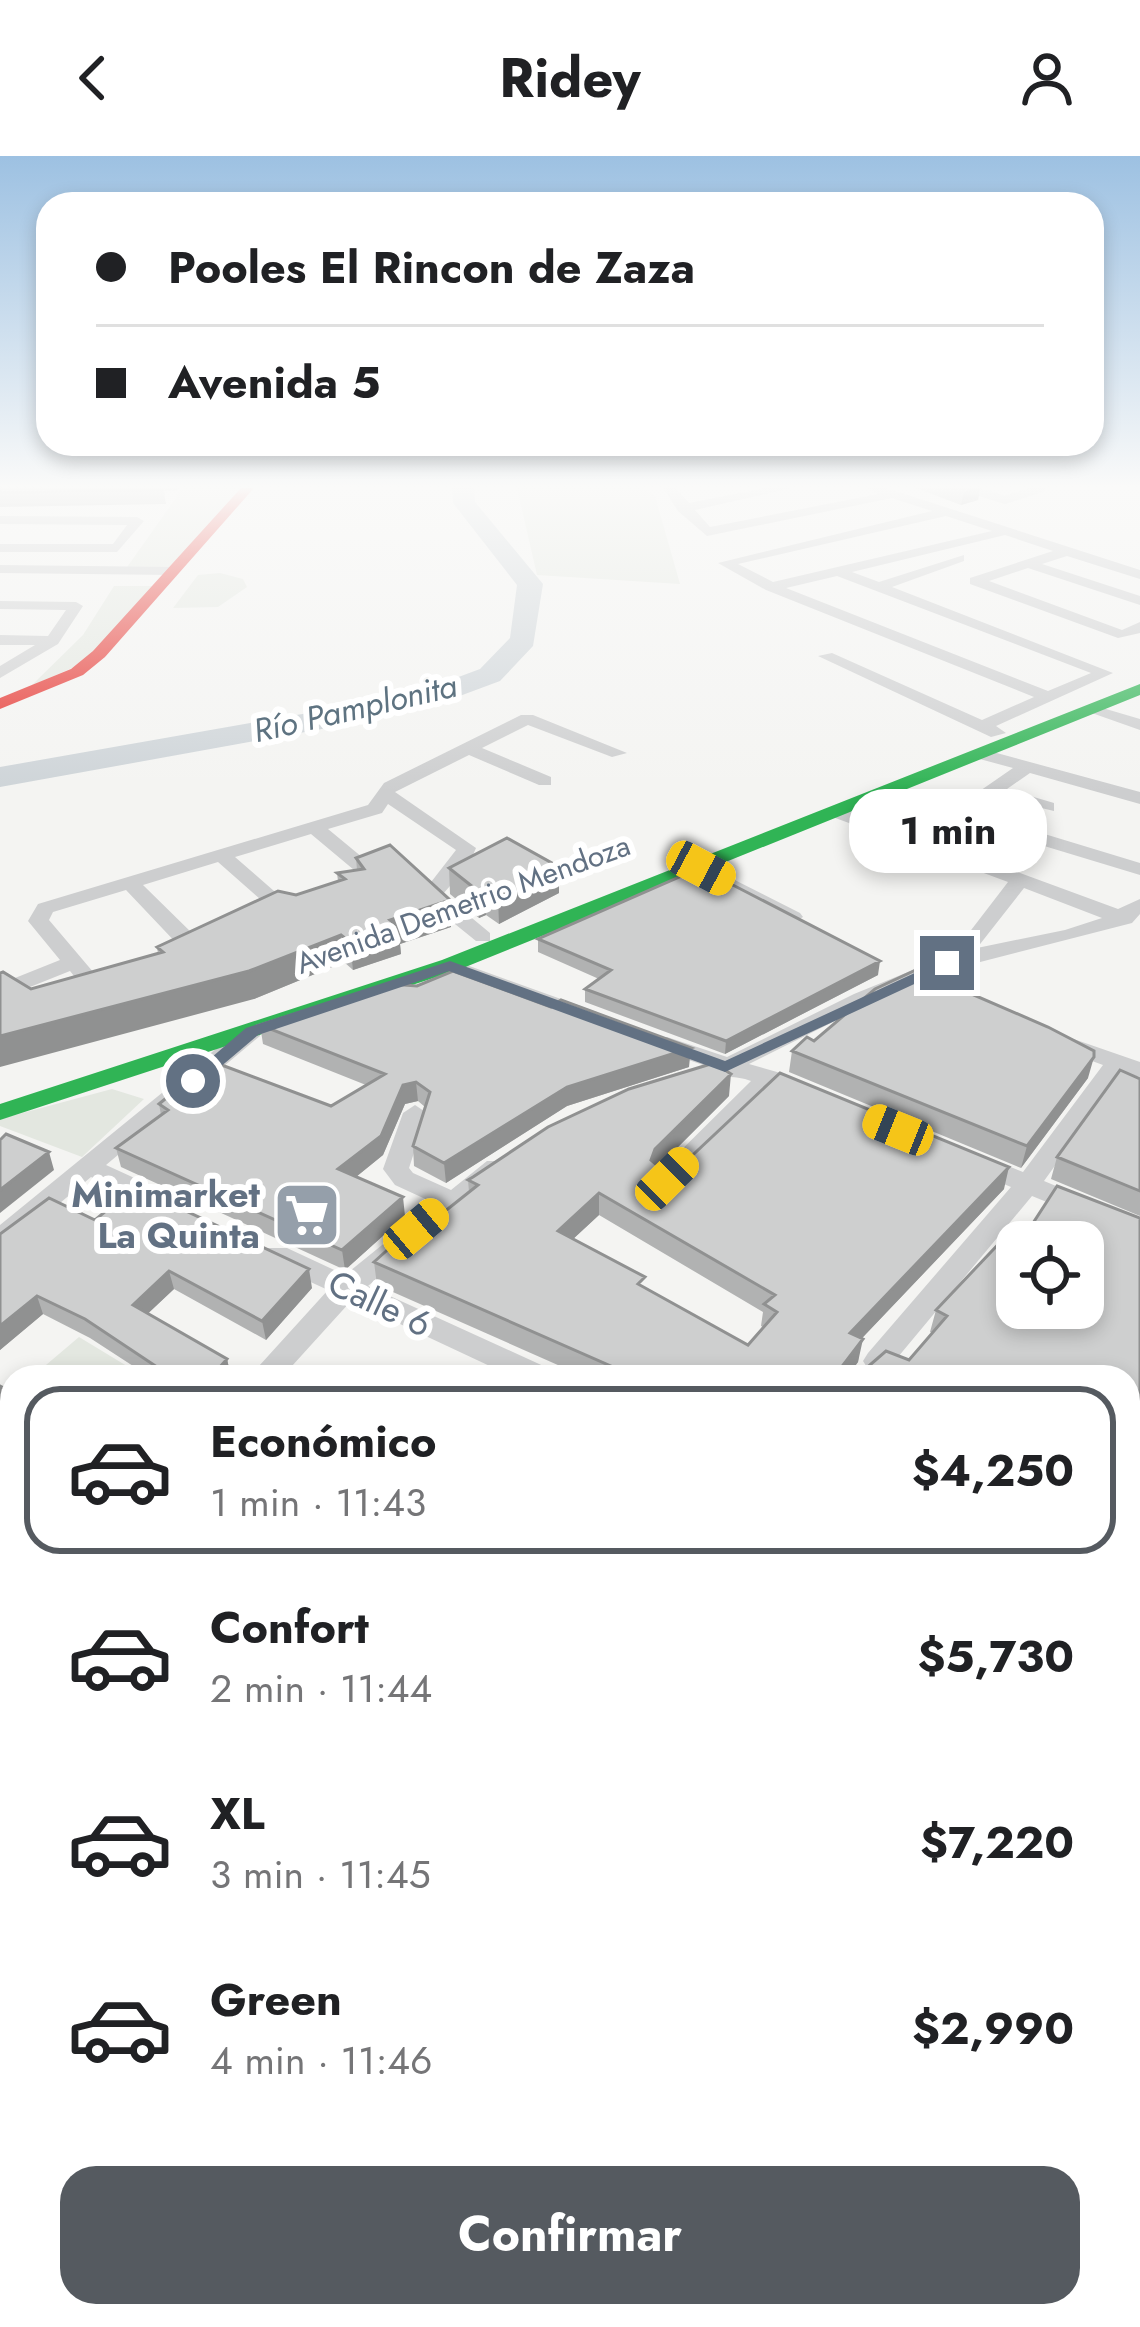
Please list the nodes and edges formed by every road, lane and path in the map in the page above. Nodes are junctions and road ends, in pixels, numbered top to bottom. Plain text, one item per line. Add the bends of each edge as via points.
1 (157, 589) edge
2 (778, 589) edge
3 (884, 589) edge
4 (999, 589) edge
5 (1106, 589) edge
6 (1140, 601) edge
7 (0, 604) edge
8 (1140, 627) edge
9 (0, 640) edge
10 (52, 641) junction
11 (826, 656) dead end
12 (0, 673) edge
13 (1140, 674) edge
14 (1140, 689) edge
15 (38, 691) junction
16 (0, 695) edge
17 (1048, 697) junction
18 (0, 704) edge
19 (1095, 708) junction
20 (1140, 725) edge
21 (987, 738) junction
22 (468, 748) junction
23 (618, 754) dead end
24 (1027, 767) junction
25 (545, 781) dead end
26 (993, 791) junction
27 (384, 794) junction
28 (1140, 799) edge
29 (1047, 807) dead end
30 (968, 808) dead end
31 (837, 812) junction
32 (315, 828) junction
33 (1038, 838) dead end
34 (223, 857) junction
35 (701, 868) junction
36 (1140, 869) edge
37 (367, 871) edge
38 (1018, 883) junction
39 (133, 886) junction
40 (283, 908) edge
41 (1134, 916) edge
42 (806, 923) edge
43 (483, 938) junction
44 (189, 943) edge
45 (74, 962) junction
46 (947, 963) junction
47 (450, 965) junction
48 (901, 973) junction
49 (94, 986) edge
50 (0, 992) edge
51 (952, 996) edge
52 (1034, 1030) edge
53 (252, 1031) junction
54 (725, 1067) junction
55 (1127, 1067) edge
56 (769, 1077) junction
57 (663, 1087) edge
58 (0, 1091) edge
59 (834, 1104) edge
60 (0, 1112) edge
61 (415, 1113) dead end
62 (526, 1147) edge
63 (941, 1148) edge
64 (90, 1167) junction
65 (667, 1179) edge
66 (1028, 1184) junction
67 (450, 1200) junction
68 (197, 1218) edge
69 (1140, 1232) edge
70 (240, 1238) edge
71 (0, 1239) edge
72 (347, 1288) junction
73 (878, 1361) edge
74 (275, 1365) edge
75 (513, 1365) edge

1 - 15 main road via 99,654
2 - 17 street
3 - 17 street via 1106,673
4 - 8 street via 1123,635
5 - 6 street
7 - 10 street via 76,606
9 - 10 street
10 - 12 street
11 - 21 street
13 - 21 main road, Avenida Demetrio Mendoza
14 - 19 main road, Avenida Demetrio Mendoza
15 - 16 lane
15 - 18 main road
17 - 21 street
19 - 20 street
19 - 21 main road, Avenida Demetrio Mendoza
21 - 24 street
21 - 31 main road, Avenida Demetrio Mendoza
21 - 43 main road, Avenida Demetrio Mendoza
22 - 23 street via 527,719
22 - 25 street
22 - 27 street
24 - 26 street
24 - 28 street
26 - 29 street
26 - 30 street
27 - 32 street via 375,809
27 - 43 street via 466,848 431,895
31 - 35 main road, Avenida Demetrio Mendoza
31 - 38 street
32 - 34 street
32 - 37 street
33 - 36 street
34 - 39 street
34 - 40 street
35 - 42 street
35 - 47 main road, Avenida Demetrio Mendoza
38 - 41 street
38 - 46 street
39 - 44 street
39 - 45 street via 39,914
41 - 46 street
43 - 58 main road, Avenida Demetrio Mendoza
45 - 49 street
45 - 50 street
46 - 48 street
47 - 53 main road, Avenida Demetrio Mendoza
47 - 54 street
48 - 51 street
48 - 54 street
52 - 55 street
53 - 60 main road, Avenida Demetrio Mendoza
53 - 64 street
54 - 56 street
54 - 57 street
55 - 66 street
56 - 59 street
56 - 65 street
61 - 67 street via 397,1169
62 - 67 street
63 - 66 street
64 - 68 street
64 - 71 street
66 - 69 street
66 - 73 street
67 - 72 street
70 - 72 street, Calle 6
72 - 74 street
72 - 75 street, Calle 6

